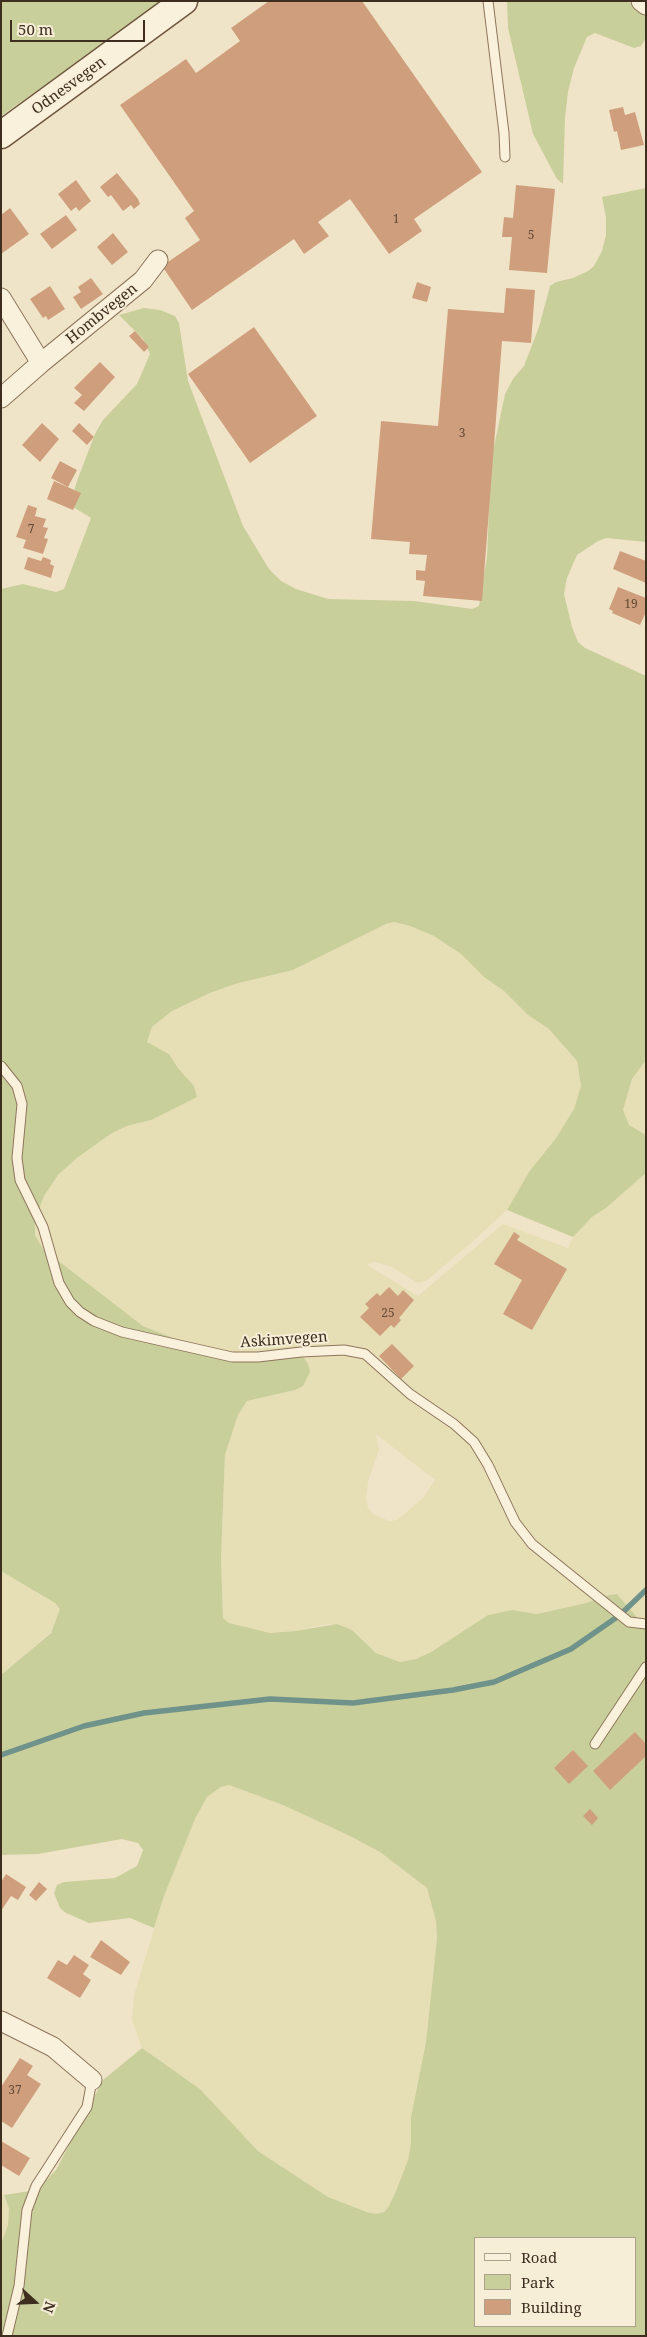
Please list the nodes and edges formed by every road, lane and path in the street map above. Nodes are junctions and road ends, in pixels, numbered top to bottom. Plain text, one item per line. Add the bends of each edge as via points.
1 (184, 1) edge
2 (488, 1) edge
3 (641, 1) edge
4 (646, 5) edge
5 (1, 135) edge
6 (505, 157) dead end
7 (158, 260) dead end
8 (1, 298) edge
9 (41, 363) junction
10 (1, 398) edge
11 (1, 1066) edge
12 (646, 1624) edge
13 (646, 1667) edge
14 (595, 1744) dead end
15 (1, 2020) edge
16 (92, 2080) joint
17 (7, 2336) edge

1 - 5 main road, Odnesvegen
2 - 6 lane
3 - 4 street
7 - 9 street, Hombvegen via 144,280
8 - 9 street
9 - 10 street, Hombvegen
11 - 12 lane, Askimvegen via 17,1086 22,1104 17,1158 20,1180 43,1227 59,1283 80,1312 122,1332 232,1357 344,1350 365,1354 410,1394 474,1442 515,1522 532,1544 629,1622
13 - 14 lane
15 - 16 street via 53,2047
16 - 17 lane via 86,2107 36,2186 27,2210 19,2286

